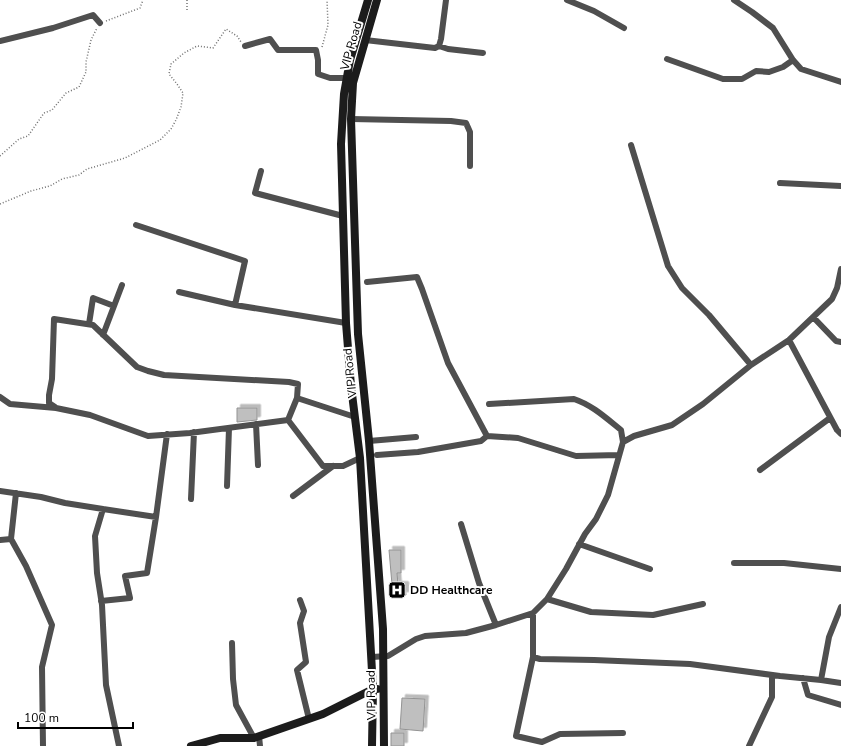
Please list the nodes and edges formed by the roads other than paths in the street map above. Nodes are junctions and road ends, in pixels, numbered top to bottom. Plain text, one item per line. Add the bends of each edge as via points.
1 (368, 0) edge
2 (377, 0) edge
3 (446, 0) edge
4 (568, 0) edge
5 (734, 0) edge
6 (366, 22) junction
7 (100, 23) road end
8 (624, 28) dead end
9 (365, 40) junction
10 (0, 42) edge
11 (245, 46) road end
12 (439, 46) junction
13 (483, 53) dead end
14 (667, 59) dead end
15 (793, 60) junction
16 (347, 78) junction
17 (841, 82) edge
18 (351, 119) junction
19 (631, 145) dead end
20 (470, 166) dead end
21 (261, 171) dead end
22 (780, 183) dead end
23 (841, 186) edge
24 (343, 216) junction
25 (136, 225) dead end
26 (841, 269) edge
27 (367, 282) dead end
28 (122, 285) dead end
29 (179, 292) dead end
30 (235, 305) junction
31 (114, 306) junction
32 (813, 317) junction
33 (346, 323) junction
34 (89, 324) junction
35 (103, 335) junction
36 (789, 340) junction
37 (841, 342) edge
38 (751, 365) junction
39 (0, 397) edge
40 (297, 398) junction
41 (489, 404) dead end
42 (56, 408) junction
43 (355, 417) junction
44 (830, 418) junction
45 (288, 420) junction
46 (256, 424) junction
47 (229, 428) junction
48 (194, 432) junction
49 (167, 434) junction
50 (841, 434) edge
51 (487, 436) junction
52 (416, 437) dead end
53 (369, 441) junction
54 (623, 442) junction
55 (377, 455) dead end
56 (619, 455) junction
57 (360, 458) junction
58 (258, 465) dead end
59 (333, 466) junction
60 (760, 470) dead end
61 (227, 486) dead end
62 (0, 492) edge
63 (16, 493) junction
64 (293, 496) dead end
65 (191, 499) dead end
66 (103, 509) junction
67 (156, 517) junction
68 (461, 524) dead end
69 (11, 539) junction
70 (0, 540) edge
71 (579, 544) junction
72 (734, 563) dead end
73 (650, 569) dead end
74 (841, 569) edge
75 (547, 599) junction
76 (300, 600) dead end
77 (101, 601) junction
78 (703, 604) dead end
79 (841, 607) edge
80 (533, 613) junction
81 (496, 625) junction
82 (232, 643) dead end
83 (372, 657) junction
84 (383, 657) junction
85 (533, 657) junction
86 (772, 675) junction
87 (803, 678) junction
88 (821, 680) junction
89 (841, 683) edge
90 (373, 689) junction
91 (383, 689) junction
92 (841, 705) edge
93 (309, 719) junction
94 (623, 733) dead end
95 (256, 737) junction
96 (42, 746) edge
97 (119, 746) edge
98 (191, 746) edge
99 (260, 746) edge
100 (372, 746) edge
101 (384, 746) edge
102 (749, 746) edge

1 - 6 main road, VIP Road
2 - 6 main road, VIP Road
3 - 12 street
4 - 8 street via 594,10
5 - 15 street via 773,28
6 - 9 main road, VIP Road
6 - 16 main road, VIP Road via 350,60
7 - 10 street via 93,15
9 - 12 street via 435,48
9 - 18 main road, VIP Road via 352,83
11 - 16 street via 270,39 278,50 316,50 318,74 330,78
12 - 13 street
14 - 15 street via 723,79 742,79 756,71 769,72
15 - 17 street via 801,69
16 - 24 main road, VIP Road via 341,144
18 - 20 street via 466,123 470,132
18 - 53 main road, VIP Road via 358,334
19 - 38 street via 668,266 675,279
21 - 24 street via 255,193
22 - 23 street
24 - 33 main road, VIP Road
25 - 30 street via 245,261
26 - 32 street via 832,299
27 - 51 street via 417,277 448,363
28 - 31 street
29 - 30 street
30 - 33 street
31 - 34 street via 93,298
31 - 35 street
32 - 36 street
32 - 37 street via 836,341
33 - 43 main road, VIP Road
34 - 35 street
34 - 42 street via 54,319 49,403
35 - 40 street via 137,367 148,371 164,375 289,382 298,384
36 - 38 street
36 - 44 street
38 - 54 street via 672,425 634,436
39 - 42 street via 10,404
40 - 43 street
40 - 45 street
41 - 54 street via 574,400 582,402 600,412 621,430
42 - 49 street via 90,415 148,436
43 - 57 main road, VIP Road
44 - 50 street
44 - 60 street
45 - 46 street
45 - 59 street via 323,466
46 - 47 street
46 - 58 street
47 - 48 street
47 - 61 street
48 - 49 street
48 - 65 street
49 - 67 street
51 - 55 street via 481,441 418,452
51 - 56 street via 518,438 576,456
52 - 53 street
53 - 84 main road, VIP Road
54 - 56 street
56 - 71 street via 608,495
57 - 59 street via 343,466
57 - 83 main road, VIP Road
59 - 64 street
62 - 63 street
63 - 66 street
63 - 69 street
66 - 67 street
66 - 77 street via 95,536
67 - 77 street via 147,573 125,576 130,598
68 - 81 street via 479,583
69 - 70 street
69 - 96 street via 52,625 42,667
71 - 73 street
71 - 75 street
72 - 74 street via 784,563
75 - 78 street via 591,612 654,615
75 - 80 street
76 - 93 street via 304,611 300,623 306,662 297,670
77 - 97 street via 106,685
79 - 88 street via 829,638
80 - 81 street
80 - 85 street
81 - 84 street via 466,633 425,636
82 - 95 street via 236,705
83 - 84 street
83 - 90 main road, VIP Road
84 - 91 main road, VIP Road
85 - 86 street via 690,664
85 - 94 street via 516,736 542,742 560,734
86 - 87 street
86 - 102 street via 772,697
87 - 88 street
87 - 92 street via 808,695
88 - 89 street
90 - 91 main road
90 - 93 main road
90 - 100 main road, VIP Road
91 - 101 main road, VIP Road
93 - 95 main road
95 - 98 main road via 220,738
95 - 99 street

